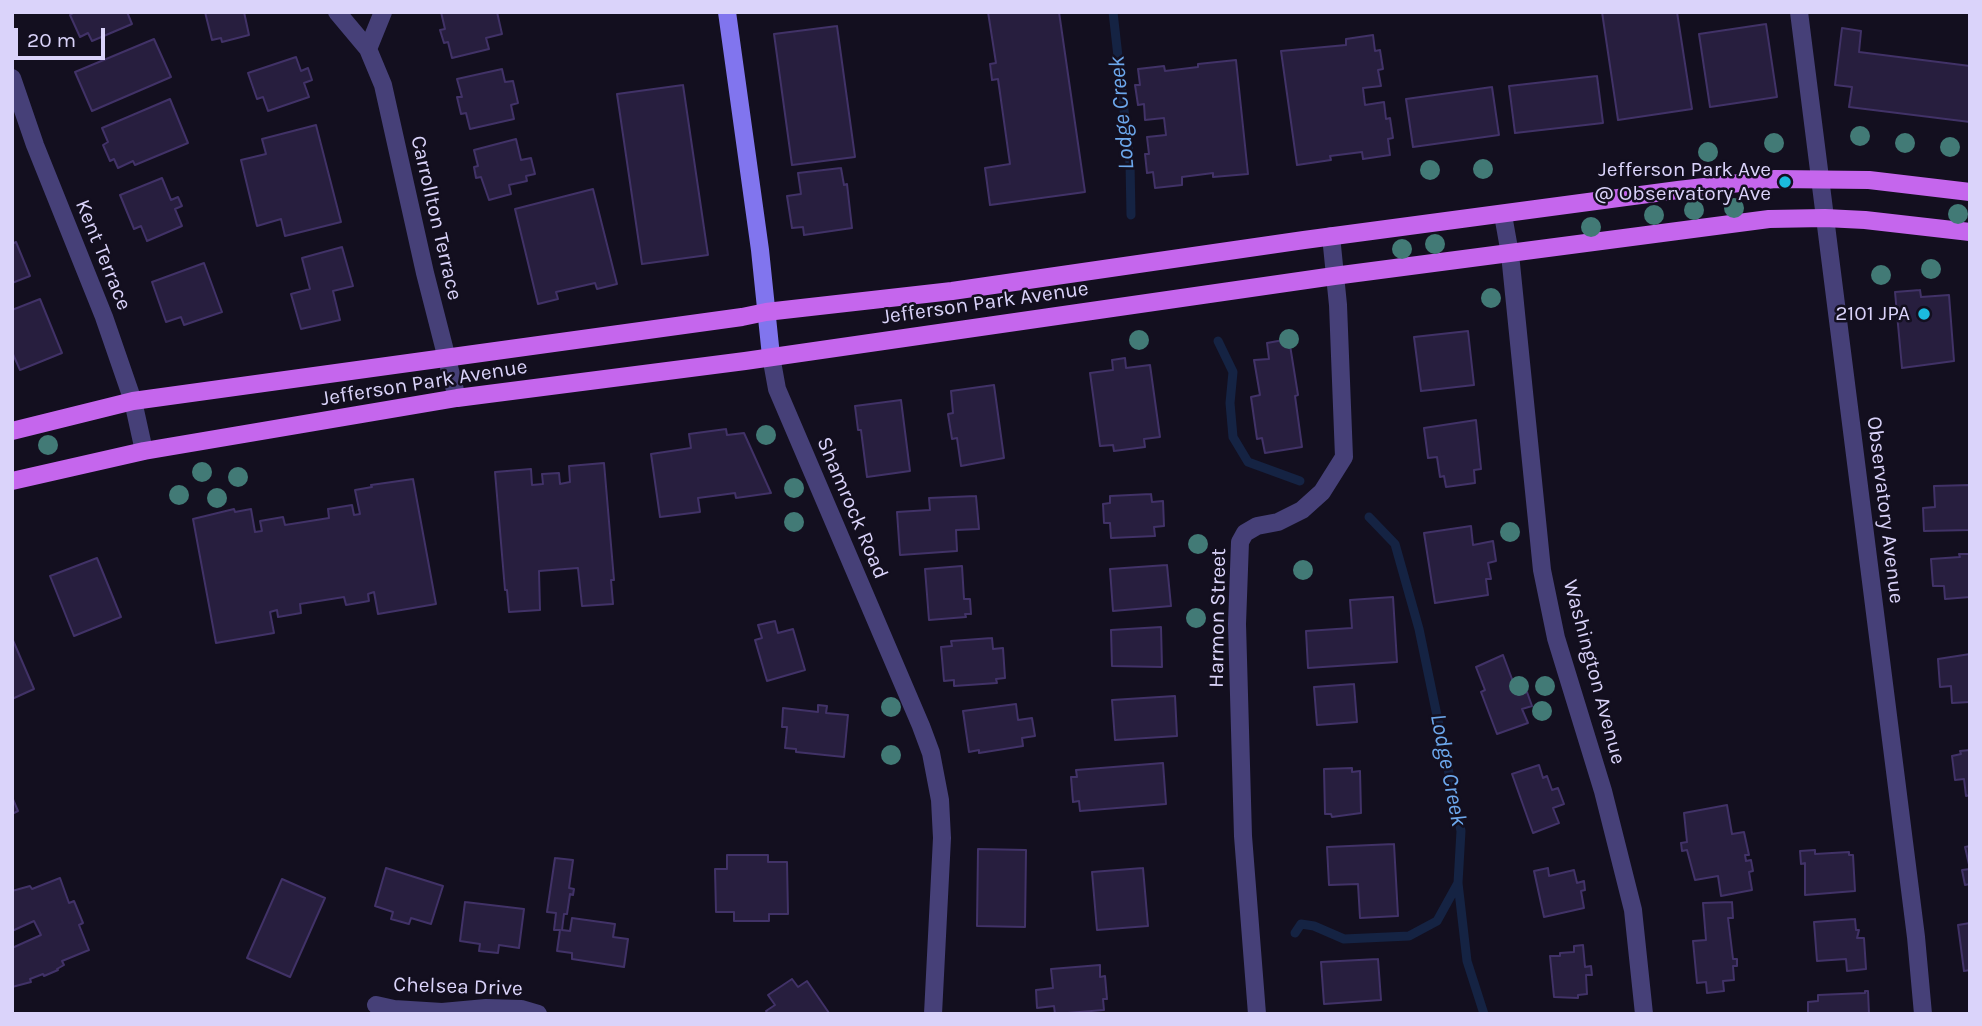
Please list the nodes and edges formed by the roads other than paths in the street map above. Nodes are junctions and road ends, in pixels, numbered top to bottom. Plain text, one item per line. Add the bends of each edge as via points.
1 (337, 12) edge
2 (383, 12) edge
3 (727, 12) edge
4 (1800, 12) edge
5 (368, 49) junction
6 (12, 78) edge
7 (1819, 181) junction
8 (1970, 192) edge
9 (1503, 215) junction
10 (1825, 218) junction
11 (1970, 232) edge
12 (1331, 236) junction
13 (1510, 254) junction
14 (1334, 276) junction
15 (766, 312) junction
16 (771, 356) junction
17 (446, 357) junction
18 (457, 398) junction
19 (133, 401) junction
20 (12, 431) edge
21 (144, 451) junction
22 (12, 481) edge
23 (376, 1005) dead end
24 (933, 1013) edge
25 (538, 1014) edge
26 (1257, 1014) edge
27 (1644, 1014) edge
28 (1923, 1014) edge

1 - 5 street, Carrollton Terrace
2 - 5 street
3 - 15 street, Shamrock Road
4 - 7 street, Observatory Avenue
5 - 17 street, Carrollton Terrace via 383,85
6 - 19 street, Kent Terrace
7 - 8 main road, Jefferson Park Avenue via 1869,180
7 - 9 main road, Jefferson Park Avenue via 1775,179
7 - 10 street, Observatory Avenue
9 - 12 main road, Jefferson Park Avenue
9 - 13 street, Washington Avenue
10 - 11 main road, Jefferson Park Avenue
10 - 13 main road, Jefferson Park Avenue via 1769,219
10 - 28 street, Observatory Avenue
12 - 14 street, Harmon Street
12 - 15 main road, Jefferson Park Avenue via 952,291
13 - 14 main road, Jefferson Park Avenue
13 - 27 street, Washington Avenue via 1542,570 1556,638 1603,791 1633,910
14 - 16 main road, Jefferson Park Avenue
14 - 26 street, Harmon Street via 1344,457 1322,492 1302,510 1257,526 1240,542 1237,624 1243,836
15 - 16 street, Shamrock Road
15 - 17 main road, Jefferson Park Avenue
16 - 18 main road, Jefferson Park Avenue
16 - 24 street, Shamrock Road via 778,389 931,753 942,838
17 - 18 street, Carrollton Terrace
17 - 19 main road, Jefferson Park Avenue
18 - 21 main road, Jefferson Park Avenue
19 - 20 main road, Jefferson Park Avenue
19 - 21 street, Kent Terrace
21 - 22 main road, Jefferson Park Avenue
23 - 25 street, Chelsea Drive via 442,1012 521,1009

